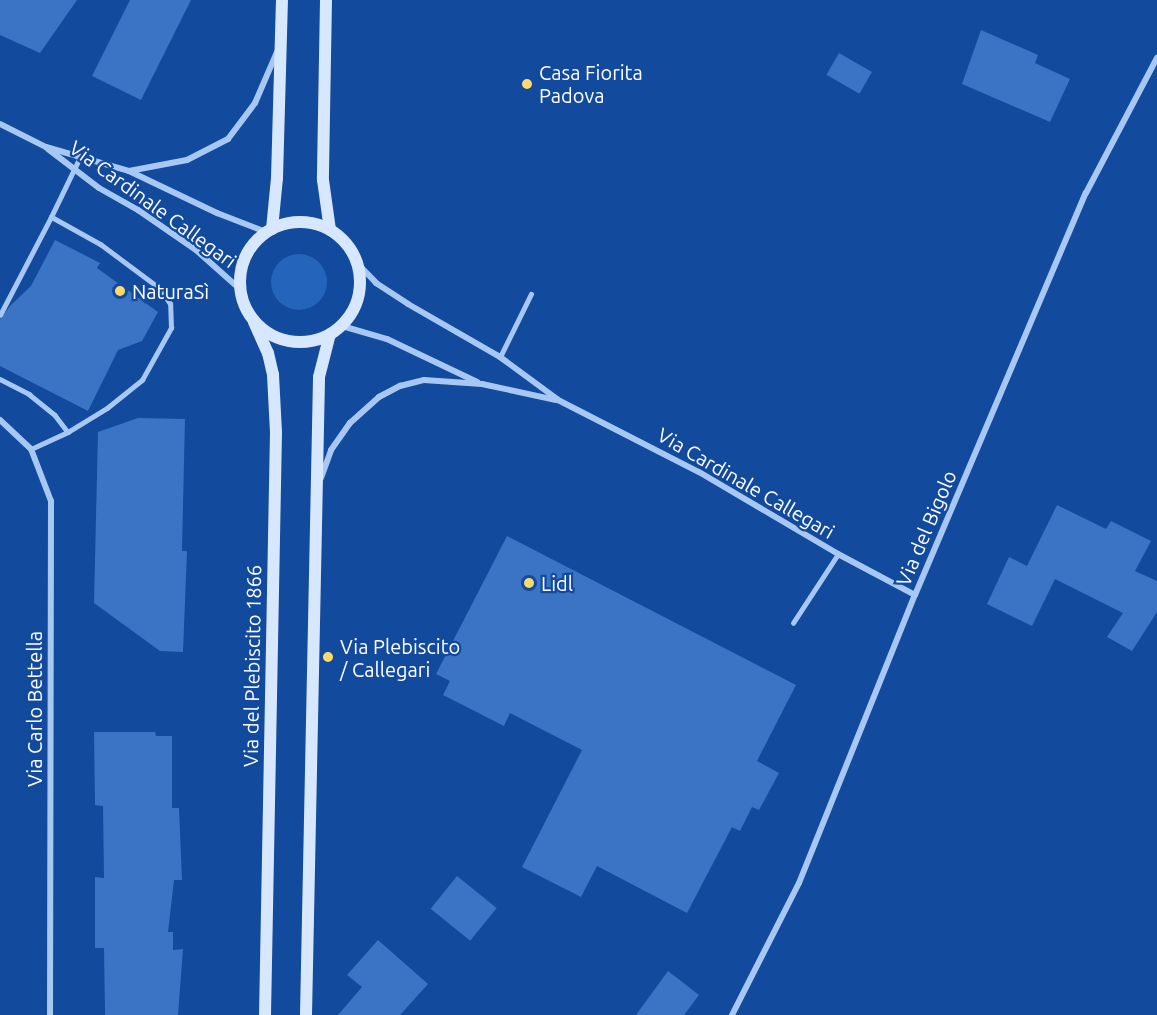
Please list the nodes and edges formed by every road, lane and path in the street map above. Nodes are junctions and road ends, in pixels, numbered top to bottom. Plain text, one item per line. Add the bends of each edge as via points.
1 (282, 0) edge
2 (326, 0) edge
3 (281, 43) junction
4 (1157, 58) edge
5 (0, 124) edge
6 (46, 147) junction
7 (80, 157) junction
8 (74, 169) junction
9 (129, 171) junction
10 (51, 217) junction
11 (269, 230) junction
12 (330, 230) junction
13 (357, 263) junction
14 (240, 289) junction
15 (531, 294) dead end
16 (0, 315) edge
17 (254, 322) junction
18 (342, 326) junction
19 (330, 334) junction
20 (500, 357) junction
21 (0, 379) edge
22 (482, 384) junction
23 (560, 401) junction
24 (0, 420) edge
25 (68, 432) junction
26 (31, 448) junction
27 (318, 487) junction
28 (838, 554) junction
29 (915, 595) junction
30 (793, 623) dead end
31 (50, 1015) edge
32 (265, 1015) edge
33 (306, 1015) edge
34 (732, 1015) edge

1 - 3 main road
2 - 12 main road via 323,180
3 - 9 street, Via Cardinale Callegari via 255,103 228,139 187,160
3 - 11 main road via 278,178
4 - 29 street, Via del Bigolo via 1086,193
5 - 6 street, Via Cardinale Callegari
6 - 7 street, Via Cardinale Callegari
6 - 8 street, Via Cardinale Callegari
7 - 8 lane
7 - 9 street, Via Cardinale Callegari
8 - 10 lane
8 - 14 street, Via Cardinale Callegari via 196,250
9 - 11 street, Via Cardinale Callegari
10 - 16 lane
10 - 25 lane via 102,246 160,289 170,304 171,328 142,380
11 - 12 main road via 291,223 311,223
11 - 14 main road via 245,257
12 - 13 main road via 351,250
13 - 18 main road via 360,290 351,316
13 - 20 street, Via Cardinale Callegari via 376,283
14 - 17 main road
15 - 20 lane
17 - 19 main road via 270,335 290,342 311,342
17 - 32 main road, Via del Plebiscito 1866 via 273,375 276,432
18 - 19 main road
18 - 22 street, Via Cardinale Callegari via 387,339
19 - 27 main road via 319,377
20 - 23 street, Via Cardinale Callegari
21 - 25 lane via 29,394 55,415
22 - 23 street, Via Cardinale Callegari
22 - 27 street, Via Cardinale Callegari via 424,380 379,397 350,423 331,450
23 - 28 street, Via Cardinale Callegari via 699,472
24 - 26 street, Via Carlo Bettella
25 - 26 lane
26 - 31 street, Via Carlo Bettella via 51,501
27 - 33 main road
28 - 29 street, Via Cardinale Callegari
28 - 30 lane
29 - 34 street, Via del Bigolo via 799,883

